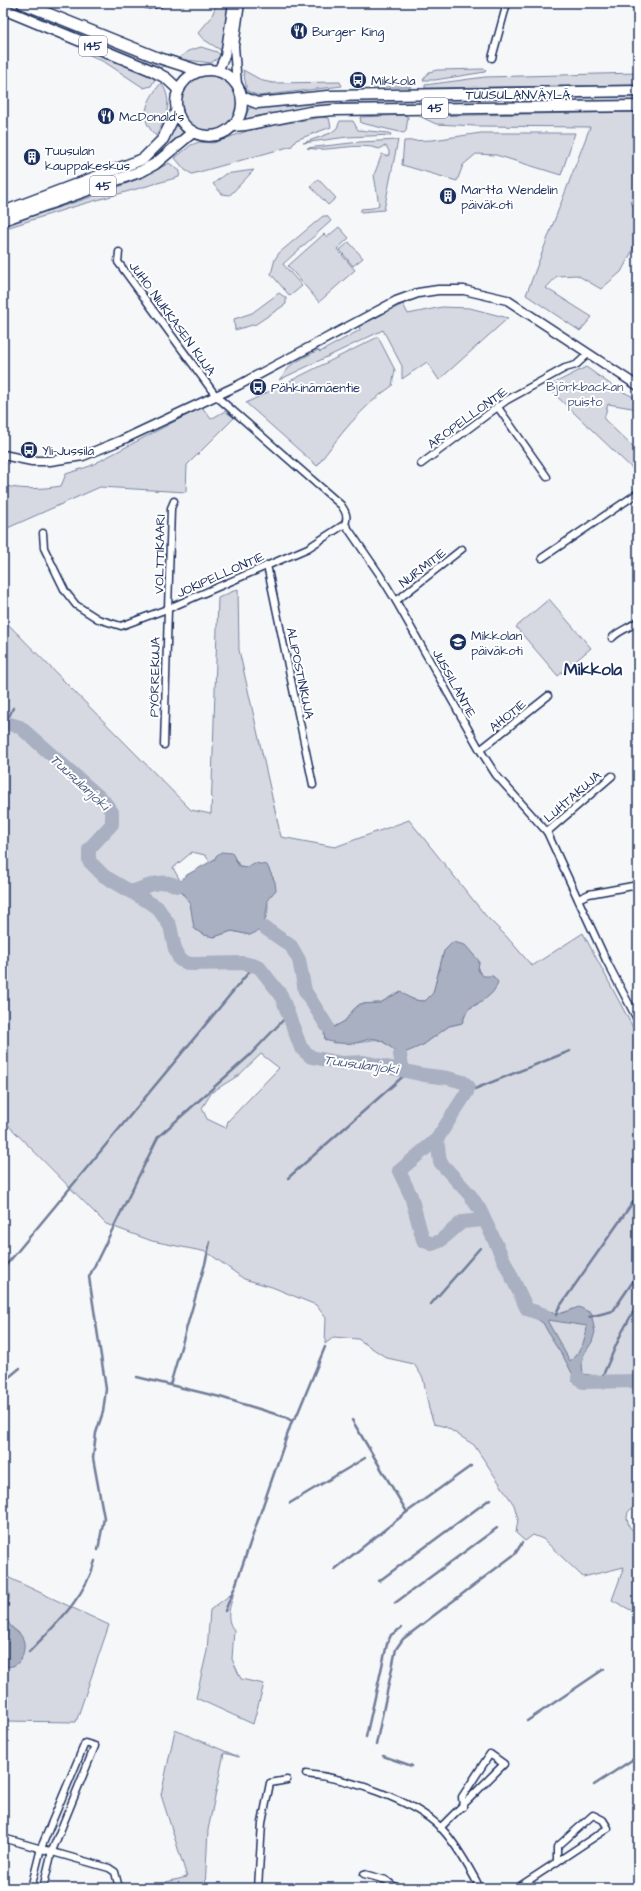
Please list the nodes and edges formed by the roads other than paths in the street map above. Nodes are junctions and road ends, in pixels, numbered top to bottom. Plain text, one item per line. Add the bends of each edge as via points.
1 (22, 3) edge
2 (141, 3) edge
3 (160, 3) edge
4 (233, 3) edge
5 (240, 3) edge
6 (507, 3) edge
7 (3, 9) edge
8 (492, 58) dead end
9 (200, 71) junction
10 (218, 71) junction
11 (237, 86) junction
12 (179, 90) junction
13 (638, 91) edge
14 (242, 97) junction
15 (638, 106) edge
16 (177, 110) junction
17 (233, 126) junction
18 (193, 132) junction
19 (3, 212) edge
20 (3, 220) edge
21 (119, 252) dead end
22 (588, 354) junction
23 (638, 386) edge
24 (216, 396) junction
25 (497, 406) junction
26 (3, 455) edge
27 (421, 464) dead end
28 (547, 477) dead end
29 (638, 493) edge
30 (174, 501) dead end
31 (345, 524) junction
32 (43, 533) dead end
33 (462, 549) dead end
34 (542, 558) dead end
35 (267, 565) junction
36 (396, 601) junction
37 (167, 609) junction
38 (638, 621) edge
39 (612, 638) dead end
40 (548, 696) dead end
41 (164, 745) dead end
42 (480, 750) junction
43 (612, 776) dead end
44 (313, 785) dead end
45 (547, 832) junction
46 (638, 885) edge
47 (578, 899) junction
48 (637, 1017) edge
49 (306, 1774) dead end
50 (287, 1780) dead end
51 (463, 1807) junction
52 (440, 1828) junction
53 (3, 1838) edge
54 (41, 1848) junction
55 (52, 1851) junction
56 (557, 1862) junction
57 (364, 1874) dead end
58 (31, 1888) edge
59 (43, 1888) edge
60 (119, 1888) edge
61 (258, 1888) edge
62 (396, 1888) edge
63 (480, 1888) edge
64 (517, 1888) edge

1 - 9 main road, 145 via 156,57
2 - 3 street
4 - 10 street via 225,56
5 - 11 street via 234,46
6 - 8 street
7 - 12 main road, 145 via 153,71 166,78
9 - 10 main road
9 - 12 main road via 185,80
10 - 11 main road via 229,76
11 - 14 main road
12 - 16 main road, 45
13 - 14 main road, TUUSULANVÄYLÄ / 45 via 328,96 257,103
14 - 17 main road via 241,110
15 - 17 main road, TUUSULANVÄYLÄ / 45 via 335,110
16 - 18 main road via 184,124
16 - 19 main road, 45 via 163,139 143,159
17 - 18 main road, 45 via 216,135 204,136
18 - 20 main road, 45 via 155,164 142,171
21 - 24 street, JUHO NIUKKASEN KUJA via 118,262
22 - 23 street
22 - 24 street via 507,300 464,290 438,290 418,293 396,301
22 - 25 street, AROPELLONTIE via 576,365 565,368
24 - 26 street via 83,456 50,462
24 - 31 street, JUSSILANTIE via 342,505 346,512
25 - 27 street, AROPELLONTIE
25 - 28 street
29 - 34 street
30 - 37 street, VOLTTIKAARI via 171,508
31 - 35 street, JOKIPELLONTIE via 308,548
31 - 36 street, JUSSILANTIE
32 - 37 street, JOKIPELLONTIE via 44,548 65,591 76,605 98,619 121,626
33 - 36 street, NURMITIE
35 - 37 street, JOKIPELLONTIE
35 - 44 street, ALIPOSTINKUJA
36 - 42 street, JUSSILANTIE
37 - 41 street, PYÖRREKUJA
38 - 39 street via 632,627 617,632
40 - 42 street, AHOTIE
42 - 45 street, JUSSILANTIE via 496,775
43 - 45 street, LUHTAKUJA
45 - 47 street, JUSSILANTIE
46 - 47 street via 589,894
47 - 48 street, JUSSILANTIE via 606,960
49 - 52 street via 328,1776 408,1804
50 - 61 street via 270,1783 261,1833
51 - 51 street via 504,1764 490,1754 462,1798
51 - 52 street
52 - 63 street via 470,1869
53 - 54 street
54 - 55 street
54 - 55 street via 85,1742 95,1746
54 - 58 street
55 - 59 street
55 - 60 street via 110,1868 115,1872
56 - 56 street via 608,1828 603,1820 593,1815 557,1847
56 - 64 street
57 - 62 street via 386,1880

